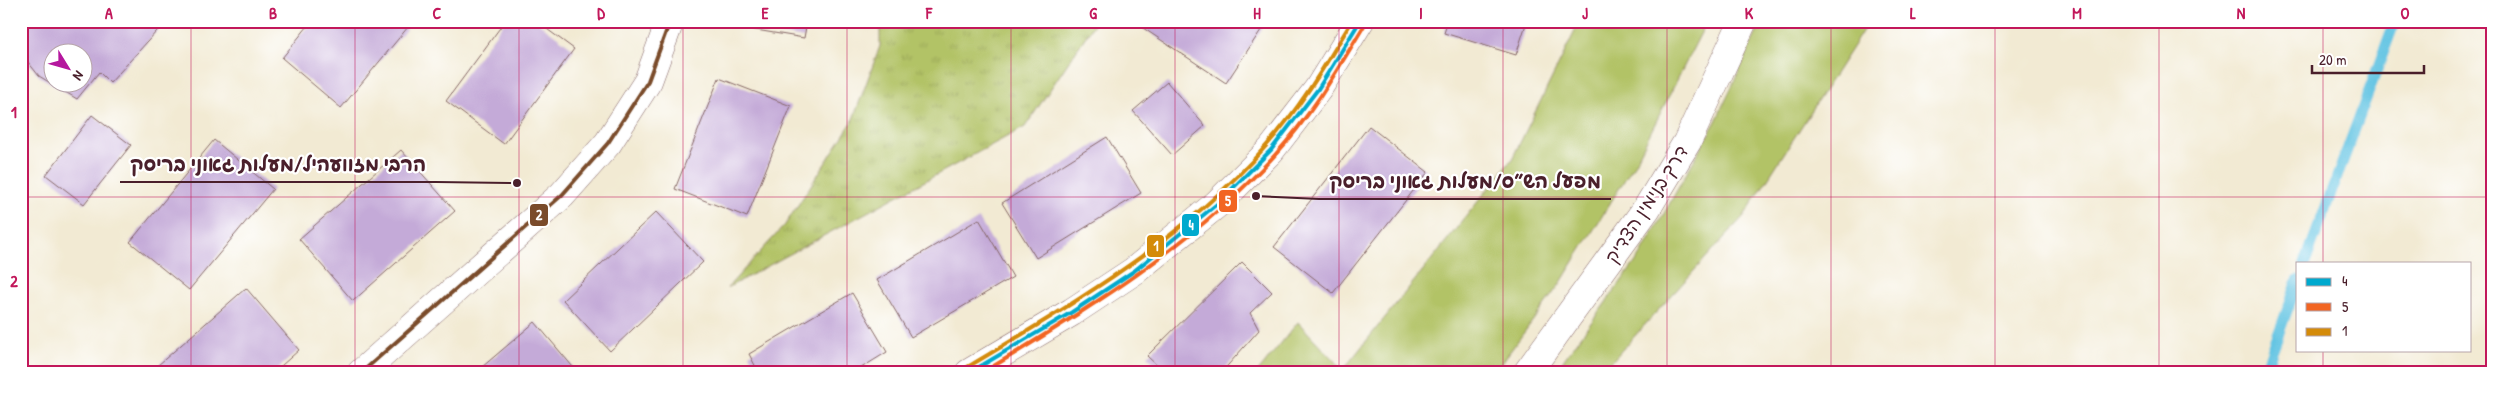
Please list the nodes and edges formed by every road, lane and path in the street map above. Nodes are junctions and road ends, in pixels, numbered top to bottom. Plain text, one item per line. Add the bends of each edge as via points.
1 (670, 21) edge
2 (1360, 21) edge
3 (1743, 21) edge
4 (360, 373) edge
5 (969, 373) edge
6 (1527, 373) edge

1 - 4 street via 648,81 608,143 562,195
2 - 5 street via 1318,89 1271,150 1217,204 1134,272
3 - 6 street, דרך בנימין הצדיק via 1687,142 1647,208

